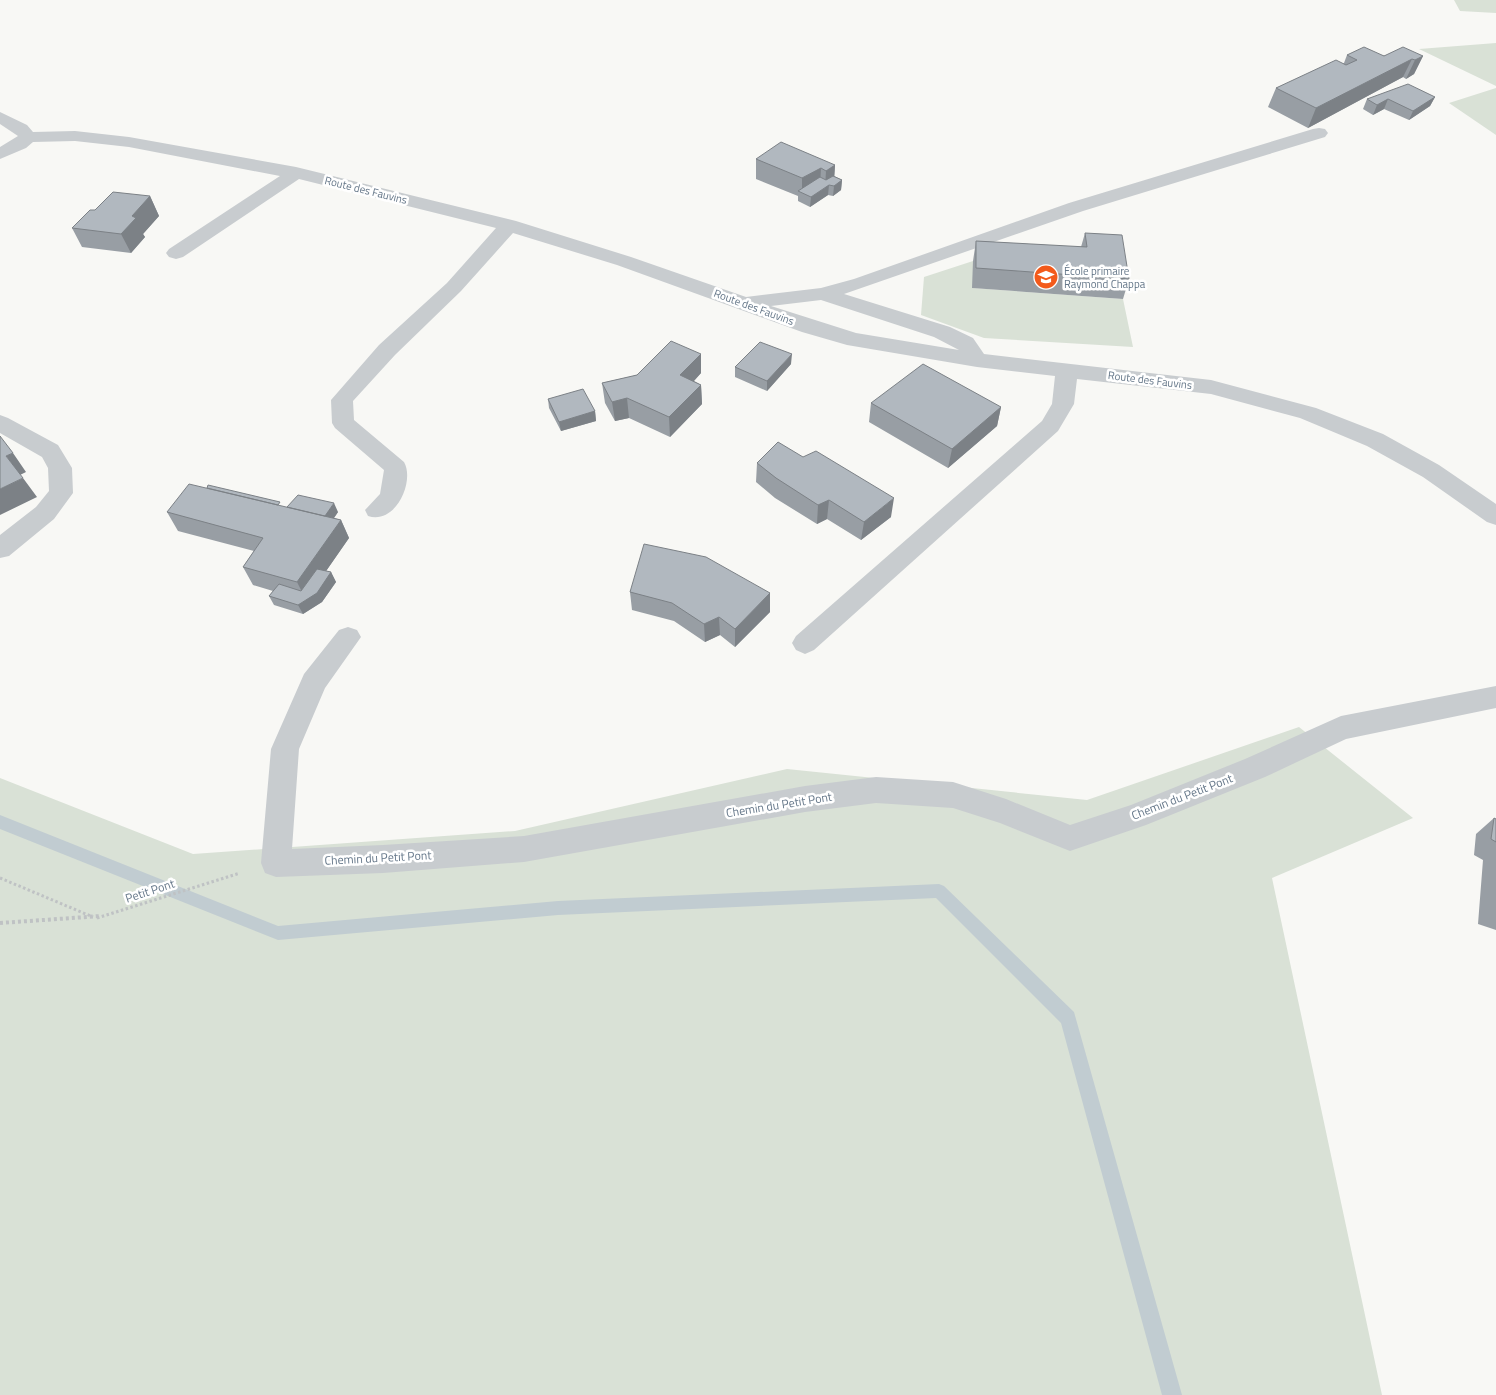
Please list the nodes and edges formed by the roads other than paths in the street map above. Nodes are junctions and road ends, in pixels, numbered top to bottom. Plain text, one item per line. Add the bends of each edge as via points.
1 (0, 117) edge
2 (1319, 133) dead end
3 (28, 137) junction
4 (0, 154) edge
5 (296, 173) junction
6 (510, 225) junction
7 (176, 253) dead end
8 (822, 294) junction
9 (745, 303) junction
10 (977, 360) junction
11 (1068, 370) junction
12 (0, 423) edge
13 (378, 510) dead end
14 (1496, 516) edge
15 (0, 549) edge
16 (348, 637) dead end
17 (805, 643) dead end
18 (1496, 697) edge

1 - 3 street
2 - 8 street via 1076,208
3 - 4 street
3 - 5 street, Route des Fauvins via 75,136 129,142
5 - 6 street, Route des Fauvins
5 - 7 street
6 - 9 street, Route des Fauvins
6 - 13 street via 454,287 387,350 342,400 343,423 396,468 390,496
8 - 9 street
8 - 10 street via 942,332 965,343
9 - 10 street, Route des Fauvins via 855,340
10 - 11 street, Route des Fauvins
11 - 14 street, Route des Fauvins via 1211,387 1308,413 1375,440 1431,471
11 - 17 street via 1063,404 1050,426
12 - 15 street via 50,451 60,468 61,493 45,513
16 - 18 street, Chemin du Petit Pont via 314,682 285,749 276,863 524,849 805,799 876,790 953,795 1070,838 1136,816 1255,768 1342,728

